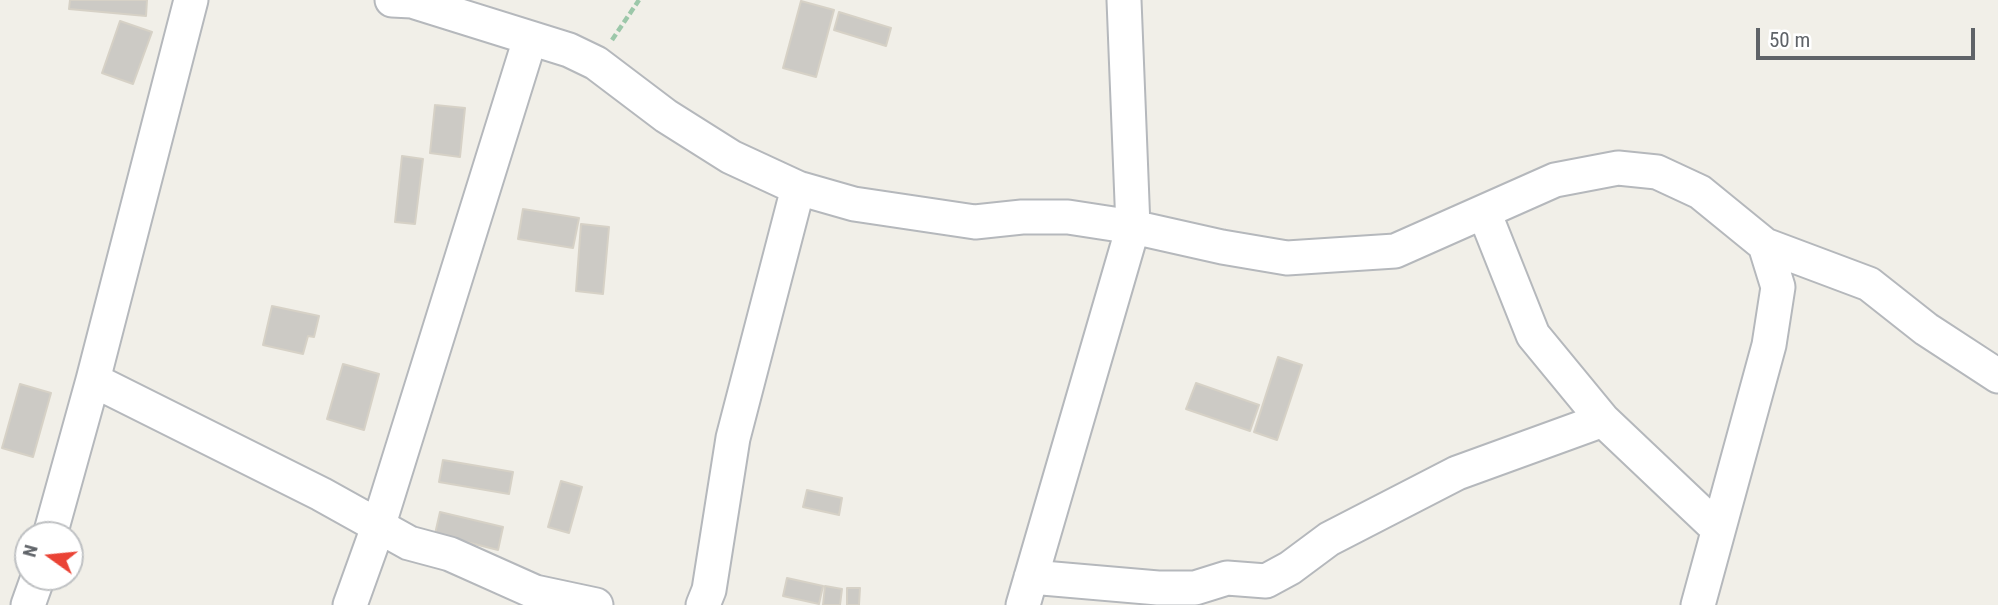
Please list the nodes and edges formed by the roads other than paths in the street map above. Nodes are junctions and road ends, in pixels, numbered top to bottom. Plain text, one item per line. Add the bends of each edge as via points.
1 (191, 0) edge
2 (392, 0) edge
3 (1124, 0) edge
4 (530, 39) junction
5 (798, 188) junction
6 (1484, 212) junction
7 (1133, 227) junction
8 (1765, 245) junction
9 (1998, 376) edge
10 (93, 380) junction
11 (1603, 420) junction
12 (54, 521) edge
13 (378, 527) junction
14 (1718, 529) junction
15 (1027, 591) edge
16 (350, 605) edge
17 (596, 605) edge
18 (703, 605) edge
19 (1698, 605) edge

1 - 10 street
2 - 4 street via 412,1
3 - 7 street
4 - 5 street via 596,62 666,116 731,157
4 - 13 street
5 - 7 street via 854,204 975,222 1068,217
5 - 18 street via 733,438
6 - 7 street via 1395,251 1287,258
6 - 8 street via 1555,180 1618,168 1657,172 1700,192
6 - 11 street via 1533,335
7 - 15 street
8 - 9 street via 1869,285
8 - 14 street via 1778,287 1769,345
10 - 12 street
10 - 13 street
11 - 14 street
11 - 15 street via 1457,473 1329,539 1266,581 1227,578 1195,588
13 - 16 street
13 - 17 street via 535,592
14 - 19 street

